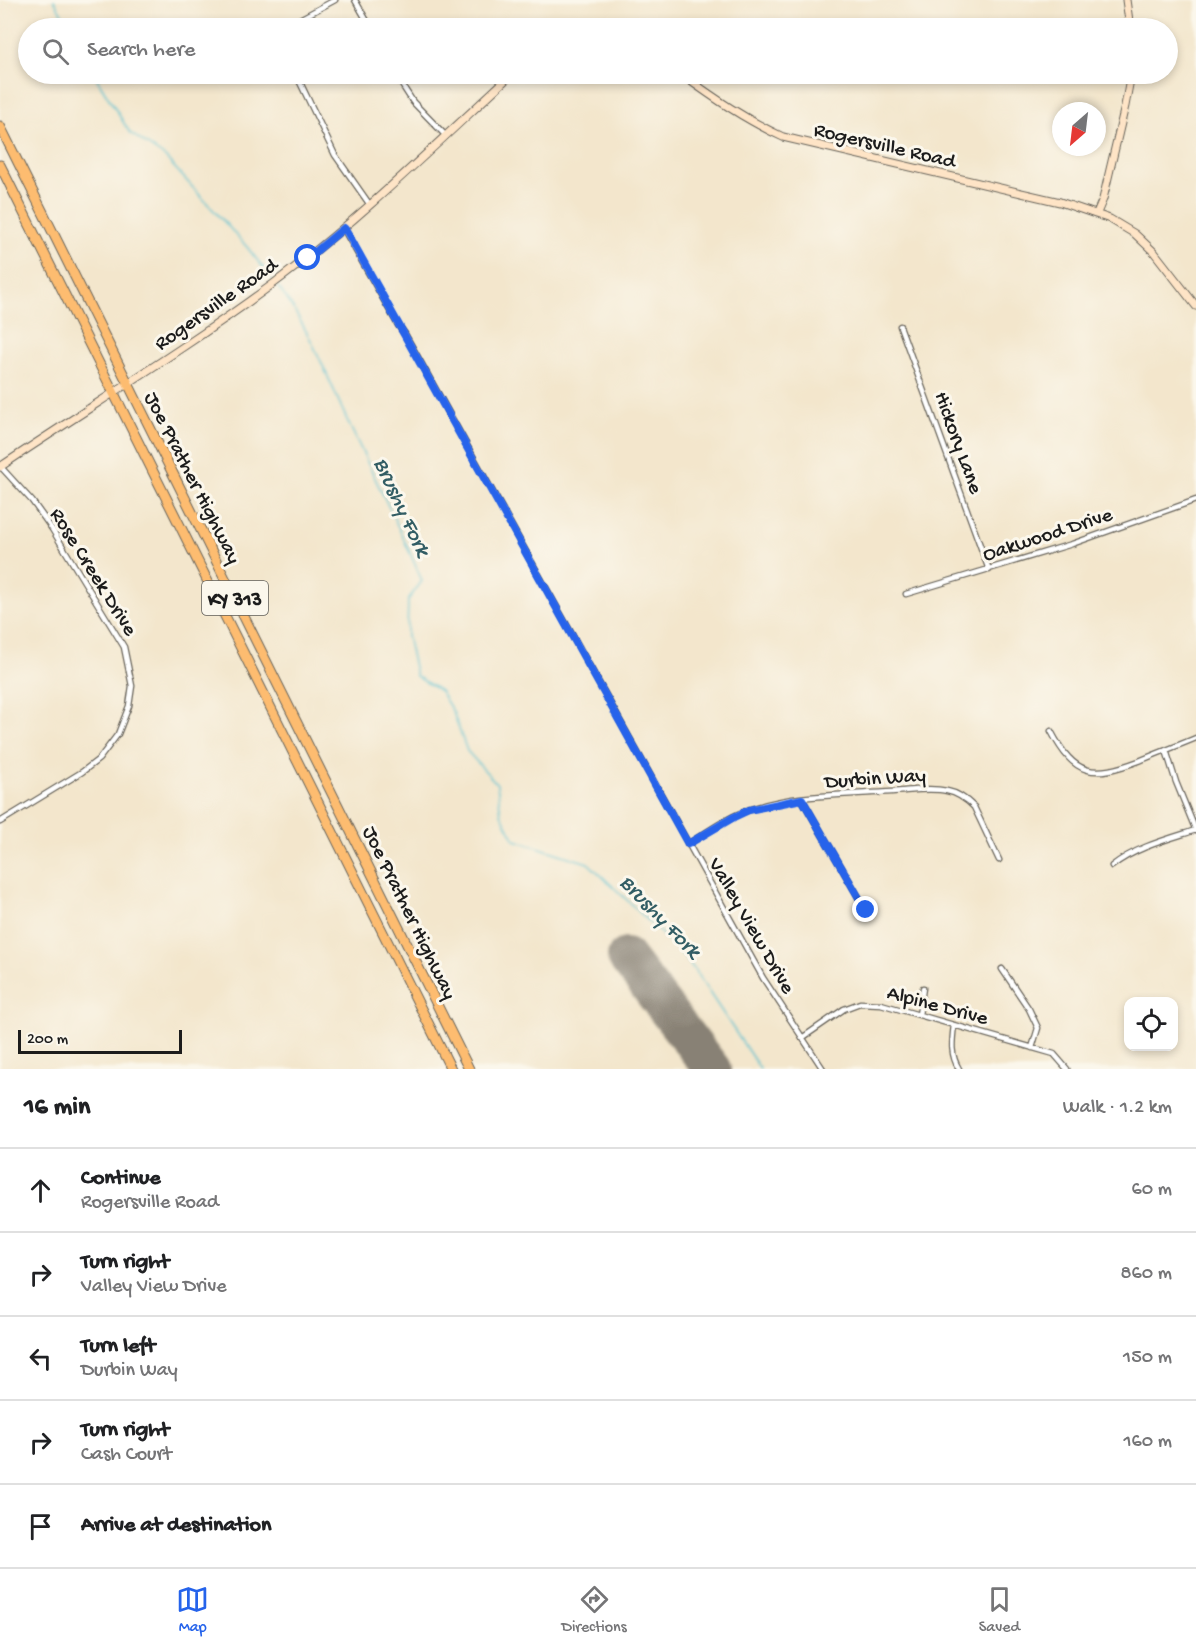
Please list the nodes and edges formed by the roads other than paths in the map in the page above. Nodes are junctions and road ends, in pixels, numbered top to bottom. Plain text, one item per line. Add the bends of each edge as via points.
1 (335, 0) edge
2 (356, 0) edge
3 (1126, 0) edge
4 (302, 18) edge
5 (366, 18) edge
6 (1129, 18) edge
7 (301, 84) edge
8 (401, 84) edge
9 (501, 84) edge
10 (696, 84) edge
11 (1129, 84) edge
12 (0, 126) edge
13 (446, 136) junction
14 (0, 165) edge
15 (370, 205) junction
16 (1097, 213) junction
17 (344, 228) junction
18 (1196, 306) edge
19 (900, 326) dead end
20 (127, 382) junction
21 (113, 392) junction
22 (0, 466) edge
23 (1196, 500) edge
24 (989, 570) junction
25 (906, 594) dead end
26 (1051, 731) dead end
27 (1196, 738) edge
28 (1166, 750) junction
29 (802, 799) junction
30 (0, 822) edge
31 (1196, 831) edge
32 (688, 844) junction
33 (999, 860) dead end
34 (1112, 866) dead end
35 (866, 910) dead end
36 (1002, 969) dead end
37 (923, 988) dead end
38 (919, 1015) junction
39 (954, 1025) junction
40 (802, 1038) junction
41 (1032, 1048) junction
42 (451, 1069) edge
43 (470, 1069) edge
44 (823, 1069) edge
45 (959, 1069) edge
46 (1067, 1069) edge

1 - 4 street
2 - 5 street
3 - 6 street
7 - 15 street via 335,155
8 - 13 street
9 - 13 street, Rogersville Road
10 - 16 street, Rogersville Road via 749,120 783,136
11 - 16 street
12 - 20 highway, Joe Prather Highway / KY 313
13 - 15 street, Rogersville Road
14 - 21 highway, Joe Prather Highway / KY 313
15 - 17 street, Rogersville Road
16 - 18 street, Rogersville Road via 1145,242
17 - 20 street, Rogersville Road via 272,285
17 - 32 street, Valley View Drive
19 - 24 street, Hickory Lane
20 - 21 street, Rogersville Road
20 - 43 highway, Joe Prather Highway / KY 313
21 - 22 street, Rogersville Road
21 - 42 highway, Joe Prather Highway / KY 313
22 - 30 street, Rose Creek Drive via 52,529 124,647 132,687 118,734 99,759
23 - 24 street, Oakwood Drive
24 - 25 street, Oakwood Drive
26 - 28 street via 1066,756 1091,771 1114,769
27 - 28 street
28 - 31 street
29 - 32 street, Durbin Way via 749,810
29 - 33 street, Durbin Way via 928,790 954,793 974,807
29 - 35 street
31 - 34 street via 1159,842 1121,858
32 - 40 street, Valley View Drive via 763,978
36 - 41 street via 1038,1029
37 - 38 street
38 - 39 street, Alpine Drive
38 - 40 street, Alpine Drive via 881,1004 860,1003
39 - 41 street, Alpine Drive
39 - 45 street via 952,1058
40 - 44 street, Valley View Drive
41 - 46 street, Alpine Drive via 1054,1054

